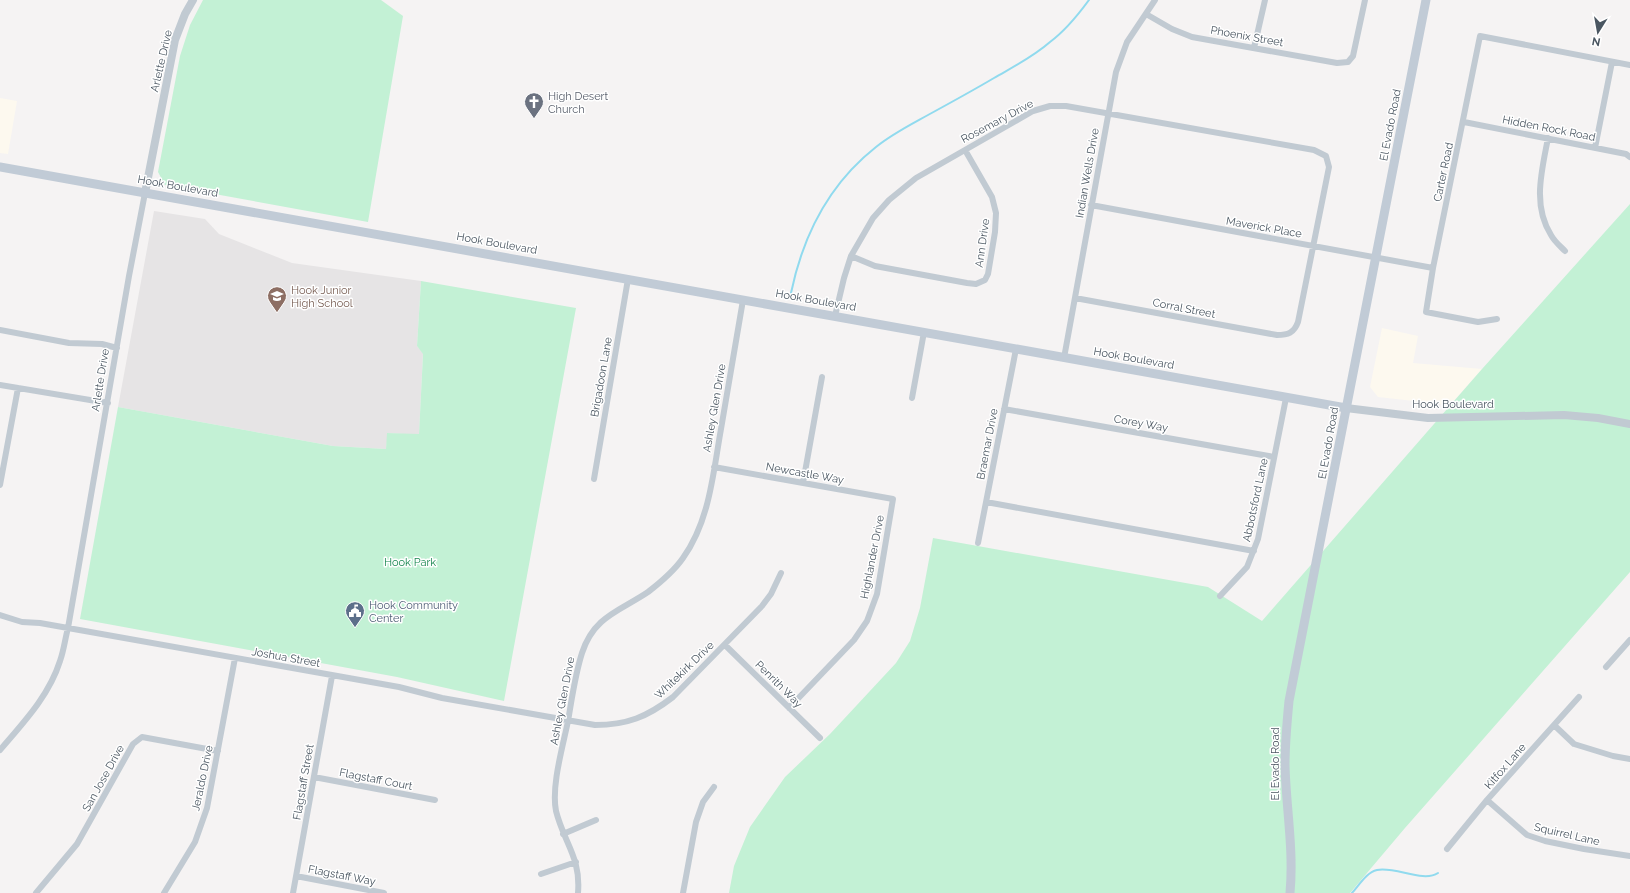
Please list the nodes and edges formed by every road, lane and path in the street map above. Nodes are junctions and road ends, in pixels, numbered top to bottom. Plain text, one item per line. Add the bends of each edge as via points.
1 (193, 0) edge
2 (1155, 0) edge
3 (1265, 0) edge
4 (1365, 0) edge
5 (1426, 0) edge
6 (1146, 14) junction
7 (1254, 48) junction
8 (1612, 62) junction
9 (1630, 65) edge
10 (1108, 113) junction
11 (1464, 122) junction
12 (1548, 138) junction
13 (1595, 148) junction
14 (965, 150) junction
15 (1630, 157) edge
16 (0, 167) edge
17 (145, 193) junction
18 (1091, 205) junction
19 (1314, 246) junction
20 (1565, 251) dead end
21 (851, 256) junction
22 (1376, 258) junction
23 (1434, 268) junction
24 (628, 279) junction
25 (1075, 298) junction
26 (744, 300) junction
27 (835, 316) junction
28 (1497, 319) dead end
29 (0, 330) edge
30 (924, 332) junction
31 (117, 348) junction
32 (1016, 349) junction
33 (1064, 358) junction
34 (822, 377) dead end
35 (0, 385) edge
36 (18, 388) junction
37 (912, 398) dead end
38 (1286, 398) junction
39 (108, 403) junction
40 (1346, 408) junction
41 (1004, 409) junction
42 (1630, 424) edge
43 (1274, 457) junction
44 (714, 467) junction
45 (594, 479) dead end
46 (0, 482) edge
47 (804, 483) junction
48 (893, 499) joint
49 (986, 502) junction
50 (978, 544) dead end
51 (1254, 551) junction
52 (781, 573) dead end
53 (1220, 596) dead end
54 (0, 615) edge
55 (68, 628) junction
56 (1629, 643) edge
57 (725, 645) junction
58 (235, 658) junction
59 (1606, 667) dead end
60 (332, 676) junction
61 (1579, 697) dead end
62 (789, 708) junction
63 (568, 720) junction
64 (1554, 725) junction
65 (820, 738) dead end
66 (0, 750) edge
67 (218, 751) junction
68 (1630, 759) edge
69 (314, 777) junction
70 (714, 786) dead end
71 (435, 800) dead end
72 (1488, 800) junction
73 (596, 820) dead end
74 (563, 834) junction
75 (1447, 849) dead end
76 (1630, 856) edge
77 (576, 862) junction
78 (541, 874) dead end
79 (296, 876) junction
80 (36, 893) edge
81 (164, 893) edge
82 (293, 893) edge
83 (384, 893) edge
84 (578, 893) edge
85 (683, 893) edge
86 (1290, 893) edge

1 - 17 street, Arlette Drive via 175,40
2 - 6 street, Indian Wells Drive
3 - 7 street
4 - 7 street, Phoenix Street via 1353,56 1348,62 1337,63
5 - 22 main road, El Evado Road
6 - 7 street, Phoenix Street via 1192,37
6 - 10 street, Indian Wells Drive via 1127,42 1118,64
8 - 9 street
8 - 11 street, Carter Road via 1480,36
8 - 13 street
10 - 14 street, Rosemary Drive via 1050,106 1033,111
10 - 18 street, Indian Wells Drive
10 - 19 street, Rosemary Drive via 1314,150 1326,156 1329,168
11 - 12 street, Hidden Rock Road
11 - 23 street, Carter Road
12 - 13 street, Hidden Rock Road
12 - 20 street via 1540,181 1540,211 1551,235
13 - 15 street, Hidden Rock Road
14 - 21 street, Rosemary Drive via 916,178 889,200 873,218
14 - 21 street, Ann Drive via 992,197 996,213 988,274 984,280 976,284 952,280 875,266
16 - 17 main road, Hook Boulevard
17 - 24 main road, Hook Boulevard
17 - 31 street, Arlette Drive
18 - 19 street, Maverick Place
18 - 25 street, Indian Wells Drive
19 - 22 street, Maverick Place
19 - 25 street, Corral Street via 1298,322 1290,334 1277,335
21 - 27 street, Rosemary Drive
22 - 23 street, Maverick Place
22 - 40 main road, El Evado Road
23 - 28 street, Carter Road via 1426,312 1478,322
24 - 26 main road, Hook Boulevard
24 - 45 street, Brigadoon Lane
25 - 33 street, Indian Wells Drive
26 - 27 main road, Hook Boulevard
26 - 44 street, Ashley Glen Drive
27 - 30 main road, Hook Boulevard
29 - 31 street via 69,343 102,344
30 - 32 main road, Hook Boulevard
30 - 37 street
31 - 39 street, Arlette Drive
32 - 33 main road, Hook Boulevard
32 - 41 street, Braemar Drive
33 - 38 main road, Hook Boulevard
34 - 47 street
35 - 36 street
36 - 39 street
36 - 46 street
38 - 40 main road, Hook Boulevard
38 - 43 street, Abbotsford Lane
39 - 55 street, Arlette Drive
40 - 42 street, Hook Boulevard via 1416,417 1564,415
40 - 86 main road, El Evado Road via 1287,717 1285,764
41 - 43 street, Corey Way
41 - 49 street, Braemar Drive
43 - 51 street, Abbotsford Lane
44 - 47 street, Newcastle Way
44 - 63 street, Ashley Glen Drive via 703,518 694,540 683,557 674,569 647,592 612,612 588,639 579,664
47 - 48 street, Newcastle Way
48 - 62 street, Highlander Drive via 877,594 866,620 854,640
49 - 50 street, Braemar Drive
49 - 51 street
51 - 53 street, Abbotsford Lane via 1247,566
52 - 57 street, Whitekirk Drive via 762,606
54 - 55 street, Joshua Street via 22,622
55 - 58 street, Joshua Street
55 - 66 street, Arlette Drive via 60,661 44,695
56 - 59 street
57 - 62 street, Penrith Way
57 - 63 street, Whitekirk Drive via 672,698 640,718 611,725
58 - 60 street, Joshua Street
58 - 67 street, Jeraldo Drive
60 - 63 street, Joshua Street
60 - 69 street, Flagstaff Street
61 - 64 street, Kitfox Lane
62 - 65 street, Penrith Way
63 - 74 street, Ashley Glen Drive via 555,788 556,810
64 - 68 street via 1574,744
64 - 72 street, Kitfox Lane
67 - 80 street, San Jose Drive via 142,737 133,744 78,844
67 - 81 street, Jeraldo Drive via 202,824
69 - 71 street, Flagstaff Court
69 - 79 street, Flagstaff Street
70 - 85 street via 703,802 696,822
72 - 75 street, Kitfox Lane
72 - 76 street, Squirrel Lane via 1527,835 1584,849
73 - 74 street
74 - 77 street, Ashley Glen Drive
77 - 78 street
77 - 84 street, Ashley Glen Drive via 579,877
79 - 82 street, Flagstaff Street
79 - 83 street, Flagstaff Way

